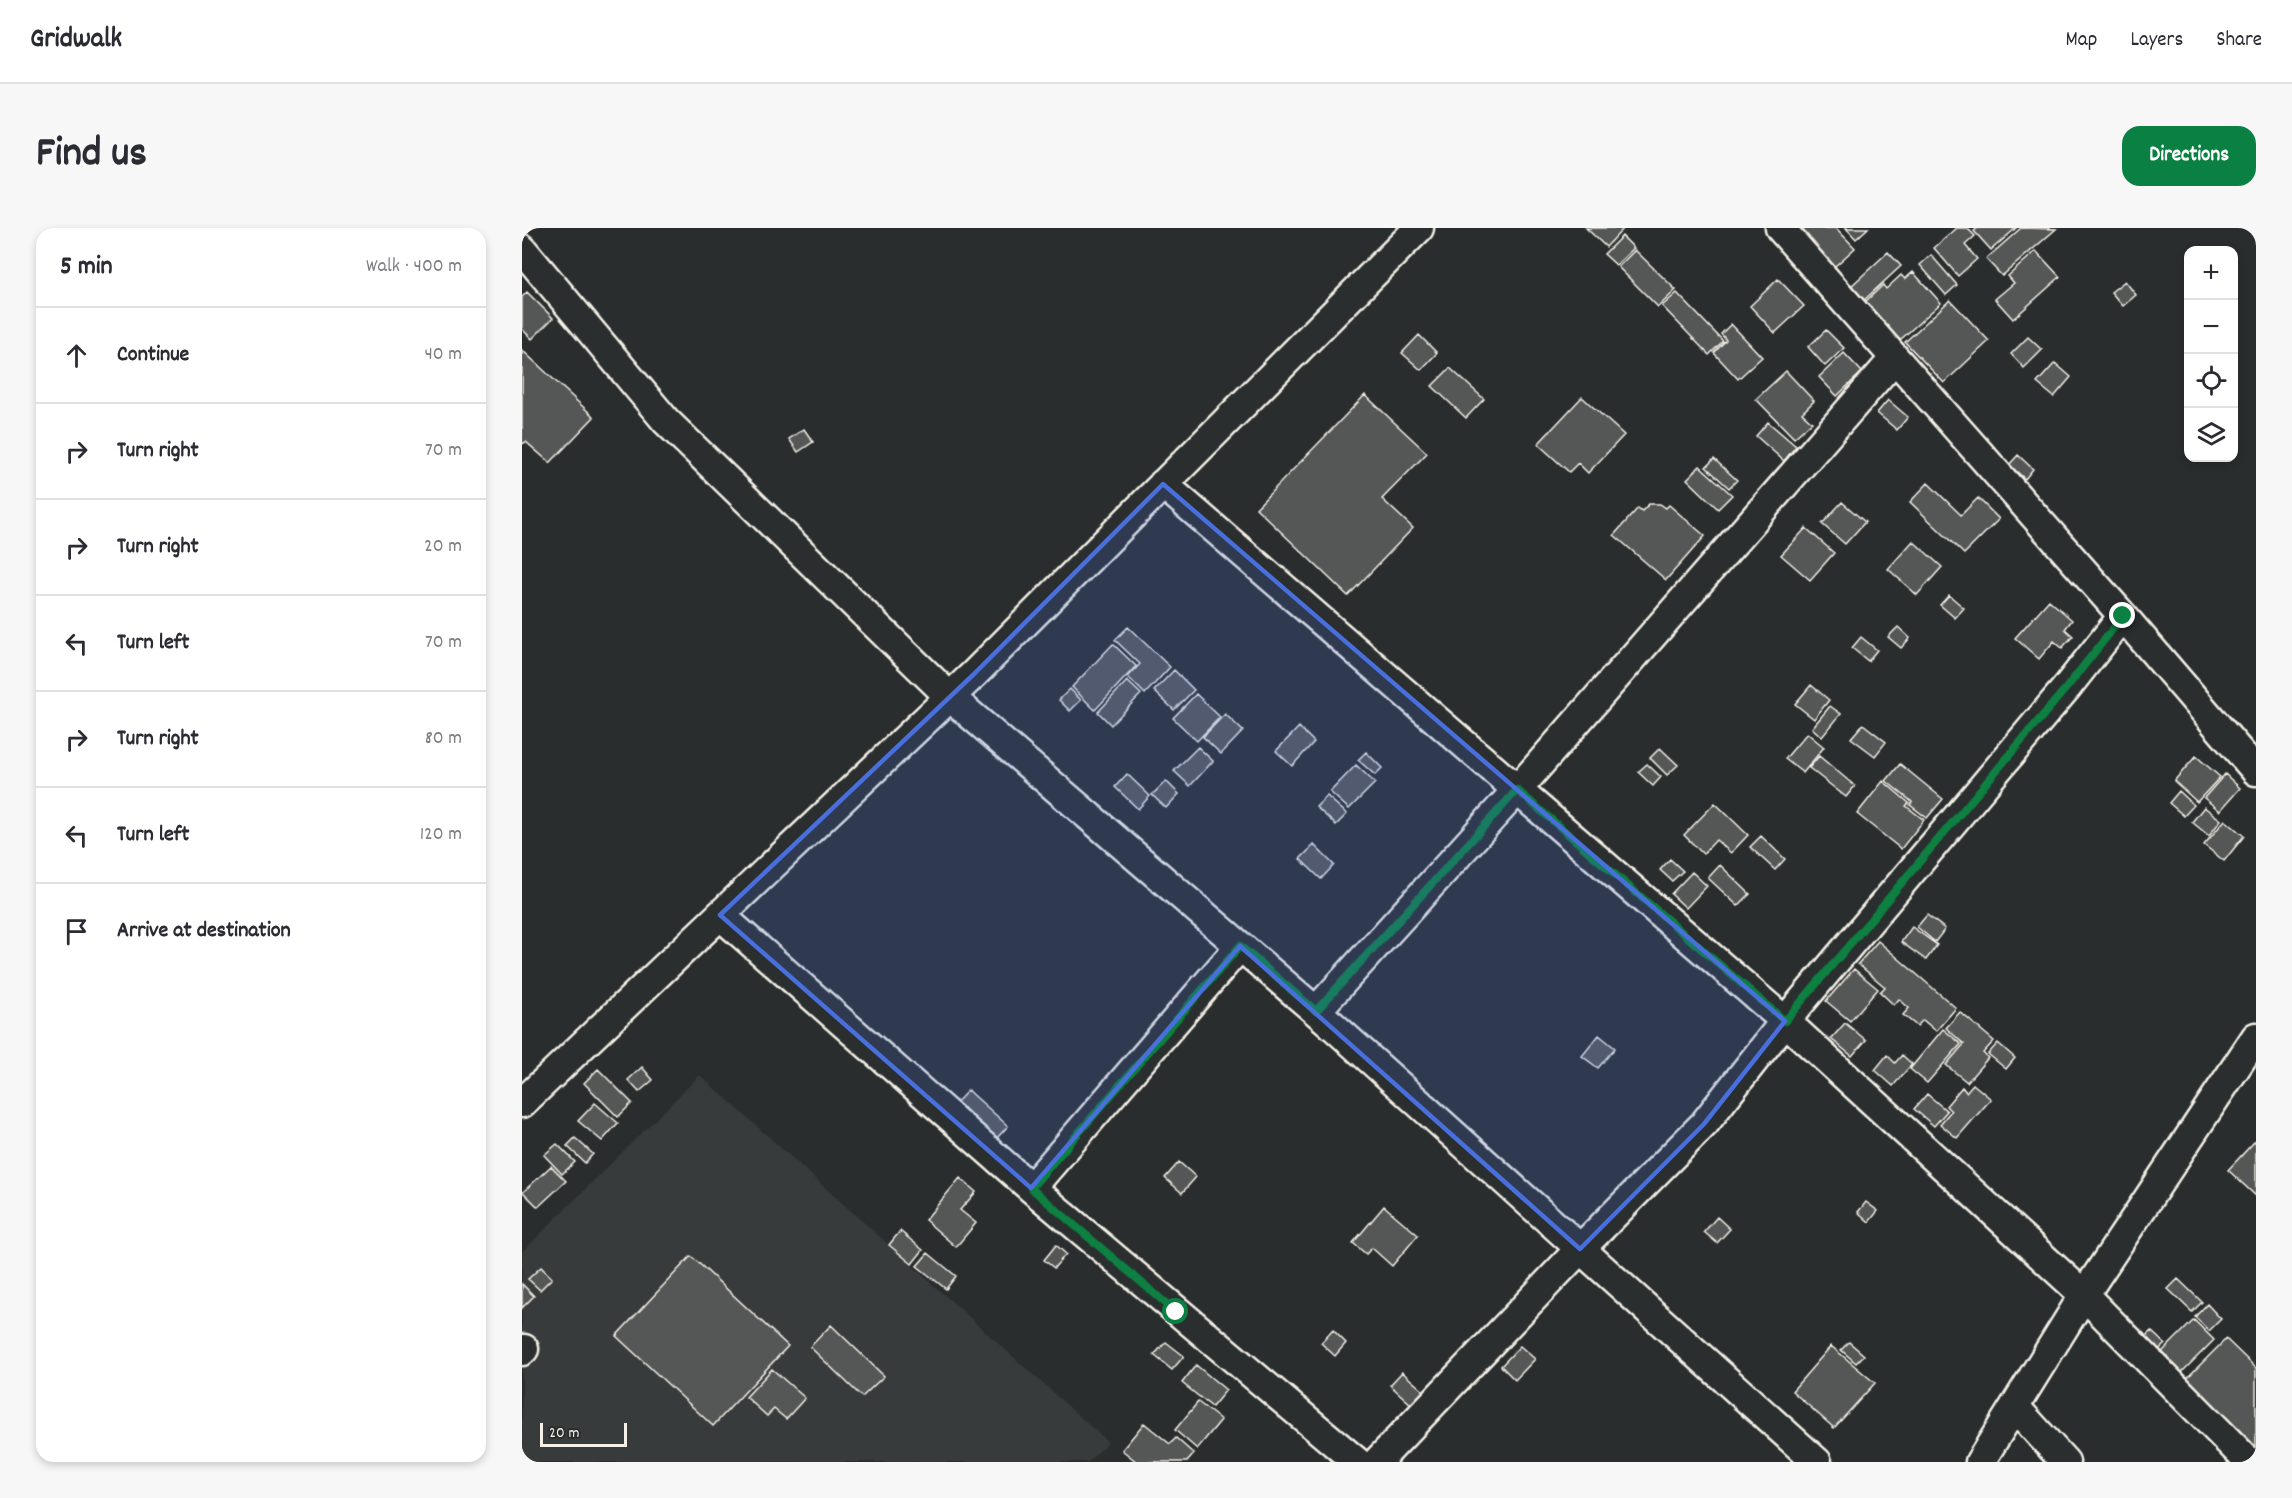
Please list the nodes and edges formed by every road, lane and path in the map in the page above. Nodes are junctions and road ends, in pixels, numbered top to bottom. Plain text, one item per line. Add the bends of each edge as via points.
1 (1419, 228) edge
2 (1780, 228) edge
3 (522, 249) edge
4 (1895, 358) junction
5 (1163, 484) junction
6 (2123, 616) junction
7 (950, 697) junction
8 (2256, 771) edge
9 (1517, 790) junction
10 (720, 915) junction
11 (1240, 946) junction
12 (1316, 1011) junction
13 (1785, 1021) junction
14 (2256, 1039) edge
15 (522, 1103) edge
16 (1031, 1188) junction
17 (1580, 1249) junction
18 (2084, 1295) junction
19 (2015, 1407) junction
20 (1357, 1462) edge
21 (1377, 1462) edge
22 (1817, 1462) edge
23 (1980, 1462) edge
24 (2065, 1462) edge
25 (2249, 1462) edge

1 - 5 street
2 - 4 street
3 - 7 street via 666,421
4 - 6 street
4 - 9 street
5 - 7 street
5 - 9 street
6 - 8 street
6 - 13 street
7 - 10 street
7 - 11 street
9 - 12 street
9 - 13 street
10 - 15 street
10 - 16 street
11 - 12 street
11 - 16 street
12 - 17 street
13 - 17 street via 1704,1124
13 - 18 street
14 - 18 street
16 - 20 street
17 - 21 street
17 - 22 street
18 - 19 street
18 - 25 street
19 - 23 street
19 - 24 street

